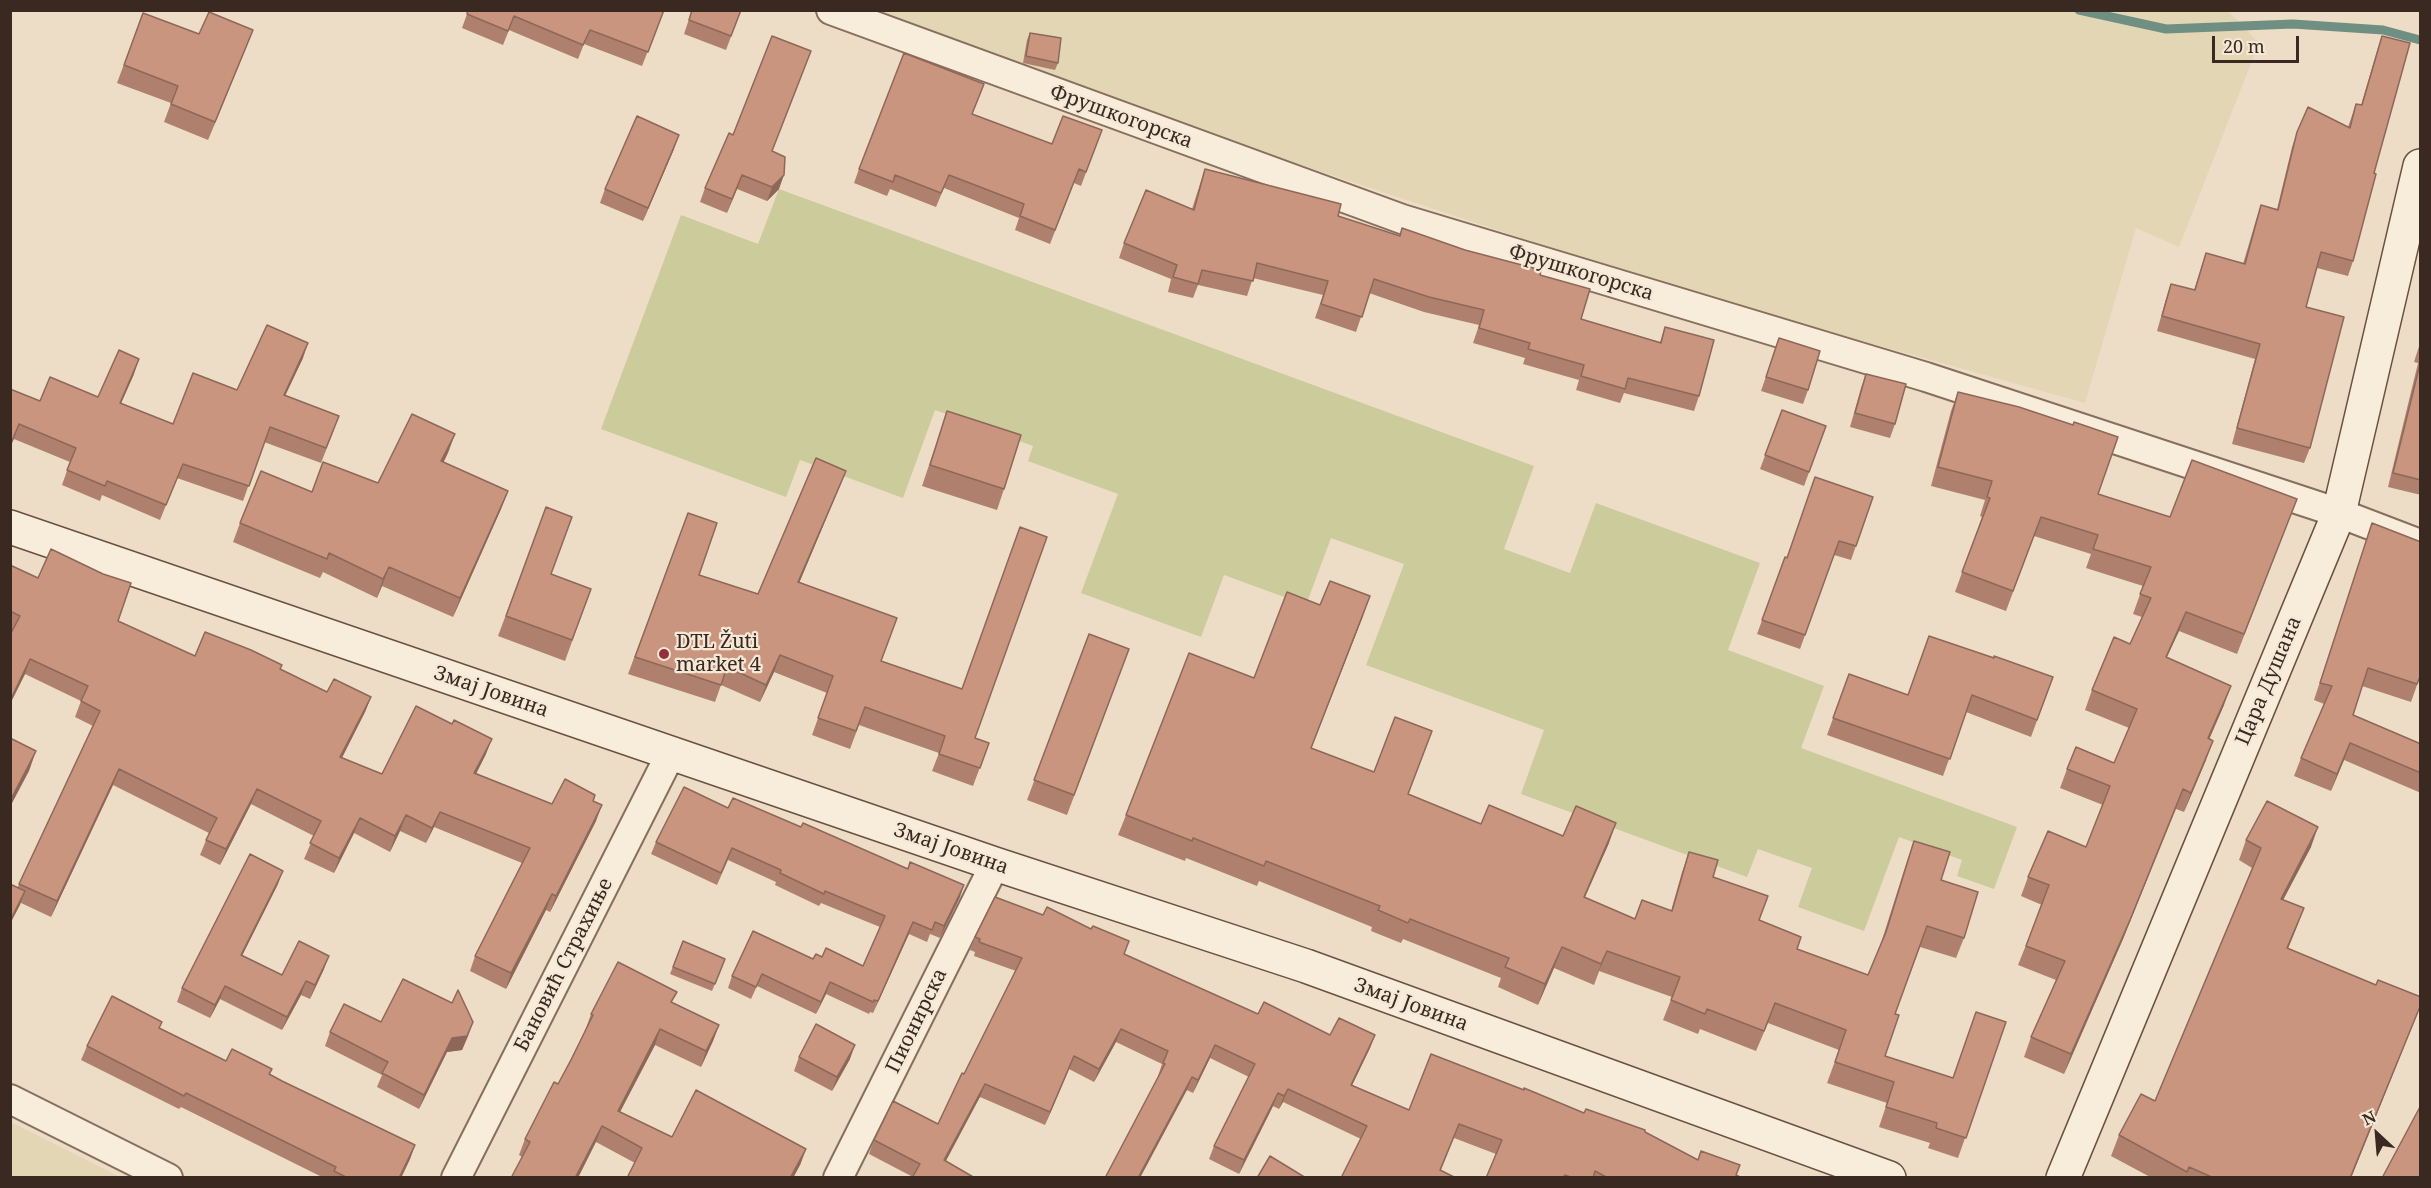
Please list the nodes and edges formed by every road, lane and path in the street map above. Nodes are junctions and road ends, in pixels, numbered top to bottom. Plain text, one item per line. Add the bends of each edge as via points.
1 (831, 10) edge
2 (2421, 166) edge
3 (2339, 513) junction
4 (10, 527) edge
5 (2421, 544) edge
6 (671, 753) junction
7 (995, 864) junction
8 (10, 1099) edge
9 (168, 1178) edge
10 (456, 1178) edge
11 (838, 1178) edge
12 (1889, 1178) edge
13 (2063, 1178) edge

1 - 3 street, Фрушкогорска via 1402,219 1926,377
2 - 3 street, Цара Душана
3 - 5 street, Фрушкогорска
3 - 13 street, Цара Душана
4 - 6 street, Змај Јовина
6 - 7 street, Змај Јовина
6 - 10 street, Бановић Страхиње
7 - 11 street, Пионирска
7 - 12 street, Змај Јовина via 1306,966
8 - 9 street

